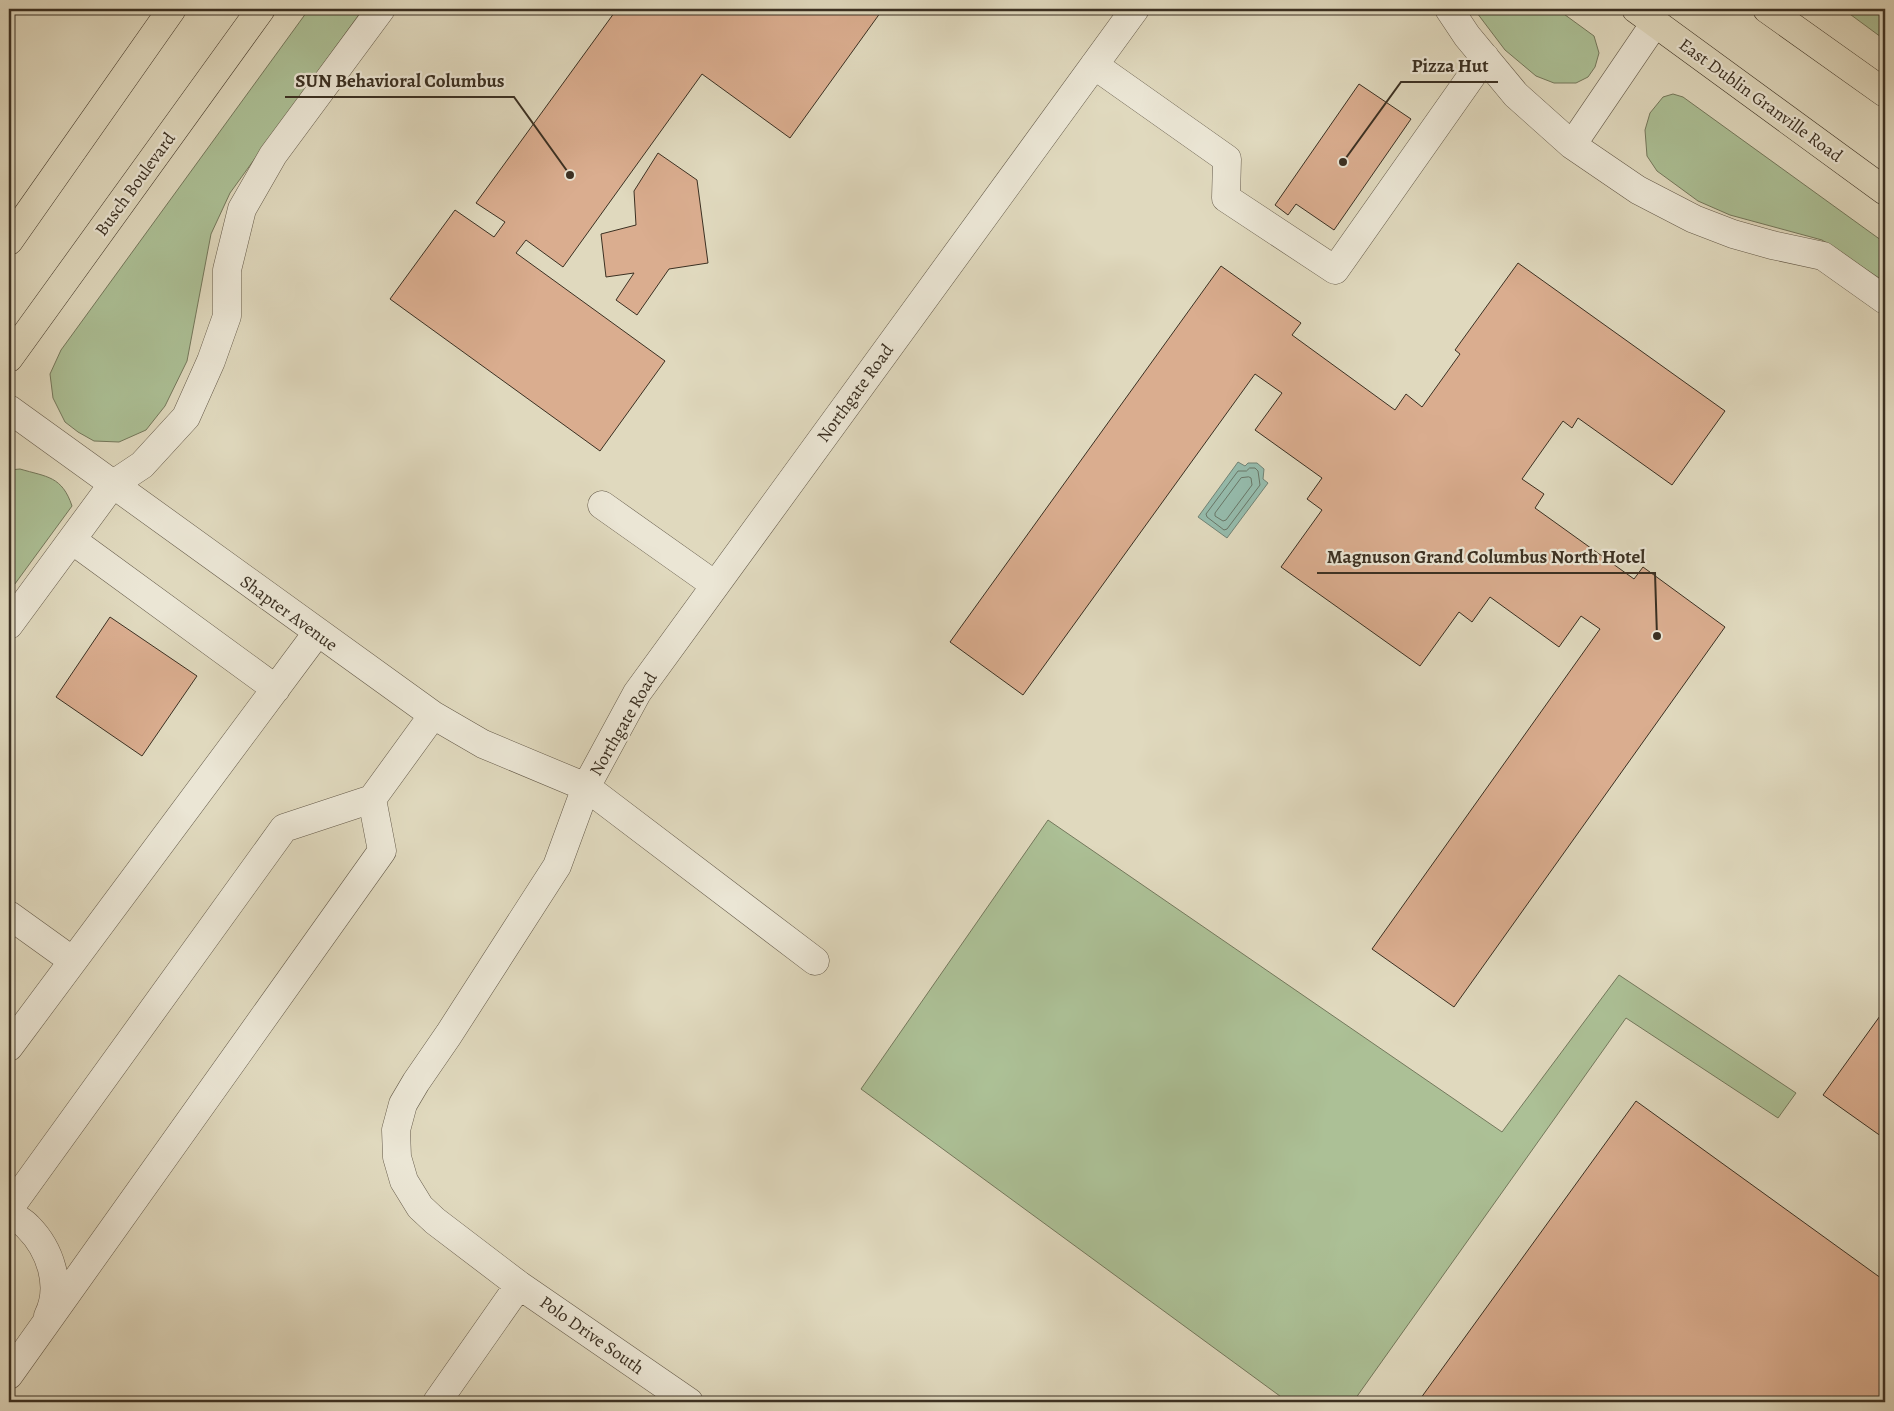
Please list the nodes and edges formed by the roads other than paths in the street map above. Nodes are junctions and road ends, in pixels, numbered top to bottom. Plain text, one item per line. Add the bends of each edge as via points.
1 (172, 9) edge
2 (261, 9) edge
3 (380, 9) edge
4 (1135, 9) edge
5 (1450, 9) edge
6 (1767, 9) edge
7 (1646, 16) edge
8 (1484, 57) junction
9 (1094, 65) junction
10 (1885, 93) edge
11 (1572, 146) junction
12 (1885, 191) edge
13 (9, 241) edge
14 (1885, 300) edge
15 (9, 358) edge
16 (9, 409) edge
17 (112, 485) junction
18 (602, 505) dead end
19 (72, 540) junction
20 (716, 585) junction
21 (9, 625) edge
22 (317, 633) junction
23 (276, 689) junction
24 (432, 715) junction
25 (586, 787) junction
26 (372, 799) junction
27 (9, 915) edge
28 (73, 961) junction
29 (815, 961) dead end
30 (9, 1047) edge
31 (9, 1209) edge
32 (9, 1214) edge
33 (520, 1285) junction
34 (39, 1334) junction
35 (9, 1357) edge
36 (9, 1375) edge
37 (436, 1402) edge
38 (689, 1402) edge

1 - 13 main road
2 - 15 main road, Busch Boulevard
3 - 17 street via 273,155 242,209 227,270 227,316 186,417 142,465
4 - 9 street, Northgate Road
5 - 8 street
6 - 10 main road
7 - 11 street
7 - 12 main road, East Dublin Granville Road
8 - 9 street via 1335,270 1226,198 1227,159
8 - 11 street via 1516,95
9 - 20 street, Northgate Road
11 - 14 street via 1638,190 1694,219 1733,234 1823,256
16 - 17 street, Shapter Avenue
17 - 19 street
17 - 22 street, Shapter Avenue
18 - 20 street
19 - 21 street
19 - 23 street
20 - 25 street, Northgate Road via 637,693
22 - 23 street
22 - 24 street, Shapter Avenue
23 - 28 street
24 - 25 street, Shapter Avenue via 483,744
24 - 26 street
25 - 29 street, Shapter Avenue
25 - 33 street, Northgate Road via 557,866 416,1082 403,1104 396,1130 397,1158 404,1181 420,1206
26 - 31 street via 284,828
26 - 34 street via 382,851
27 - 28 street
28 - 30 street
32 - 34 street via 26,1225 42,1243 52,1265 54,1289 50,1312
33 - 37 street
33 - 38 street, Polo Drive South
34 - 35 street
34 - 36 street

